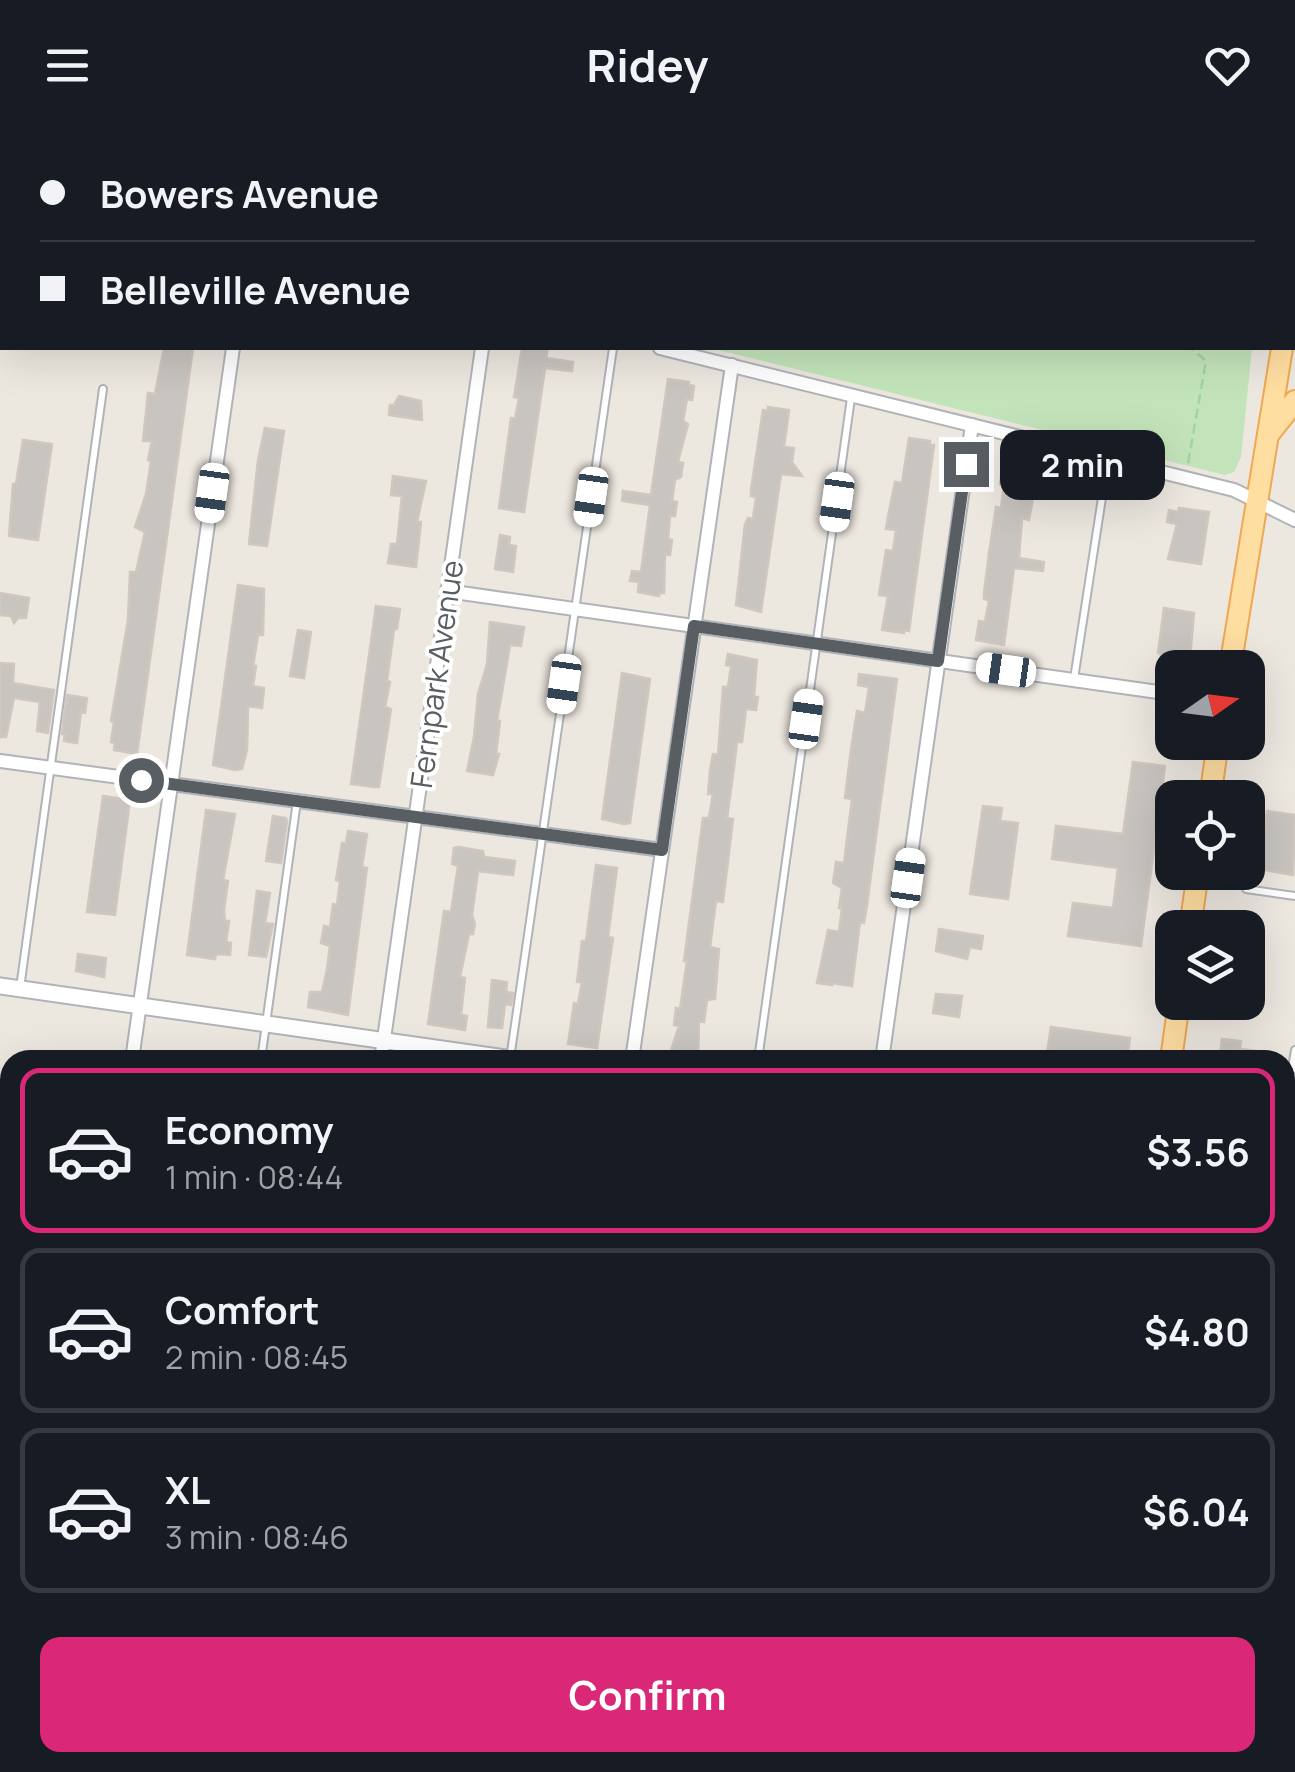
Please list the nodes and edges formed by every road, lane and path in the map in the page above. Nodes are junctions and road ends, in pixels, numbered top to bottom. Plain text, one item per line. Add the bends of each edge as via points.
1 (233, 350) edge
2 (482, 350) edge
3 (613, 350) edge
4 (668, 350) edge
5 (1193, 350) edge
6 (1282, 350) edge
7 (732, 365) junction
8 (103, 389) dead end
9 (852, 395) junction
10 (1295, 402) edge
11 (972, 425) junction
12 (1267, 436) junction
13 (1108, 459) junction
14 (1186, 478) junction
15 (1257, 503) junction
16 (1295, 520) edge
17 (448, 591) junction
18 (575, 609) junction
19 (694, 626) junction
20 (817, 644) junction
21 (1233, 650) edge
22 (938, 661) junction
23 (1074, 680) junction
24 (1155, 692) edge
25 (0, 761) edge
26 (50, 768) junction
27 (171, 784) junction
28 (297, 801) junction
29 (416, 817) junction
30 (542, 834) junction
31 (662, 850) junction
32 (1253, 890) edge
33 (1295, 896) edge
34 (0, 986) edge
35 (20, 989) junction
36 (140, 1006) junction
37 (1177, 1020) edge
38 (266, 1024) junction
39 (384, 1040) junction
40 (133, 1050) edge
41 (262, 1050) edge
42 (382, 1050) edge
43 (448, 1050) edge
44 (514, 1050) edge
45 (633, 1050) edge
46 (759, 1050) edge
47 (883, 1050) edge
48 (1172, 1050) edge

1 - 27 street
2 - 17 street, Fernpark Avenue
3 - 18 lane
4 - 7 street
5 - 14 path via 1206,361
6 - 12 main road
7 - 9 street
7 - 19 street
8 - 26 lane
9 - 11 street
9 - 20 lane
10 - 12 main road
11 - 13 street
11 - 22 street
12 - 15 main road
13 - 14 street
13 - 23 lane
14 - 15 street
15 - 16 street
15 - 21 main road
17 - 18 street
17 - 29 street, Fernpark Avenue
18 - 19 street
18 - 30 lane
19 - 20 street
19 - 31 street
20 - 22 street
20 - 46 lane
22 - 23 street
22 - 47 street
23 - 24 street
25 - 26 street
26 - 27 street
26 - 35 lane
27 - 28 street
27 - 36 street
28 - 29 street
28 - 38 lane
29 - 30 street
29 - 39 street, Fernpark Avenue
30 - 31 street
30 - 44 lane
31 - 45 street
32 - 33 lane
34 - 35 street
35 - 36 street
36 - 38 street
36 - 40 street
37 - 48 main road
38 - 39 street
38 - 41 lane
39 - 42 street, Fernpark Avenue
39 - 43 street

